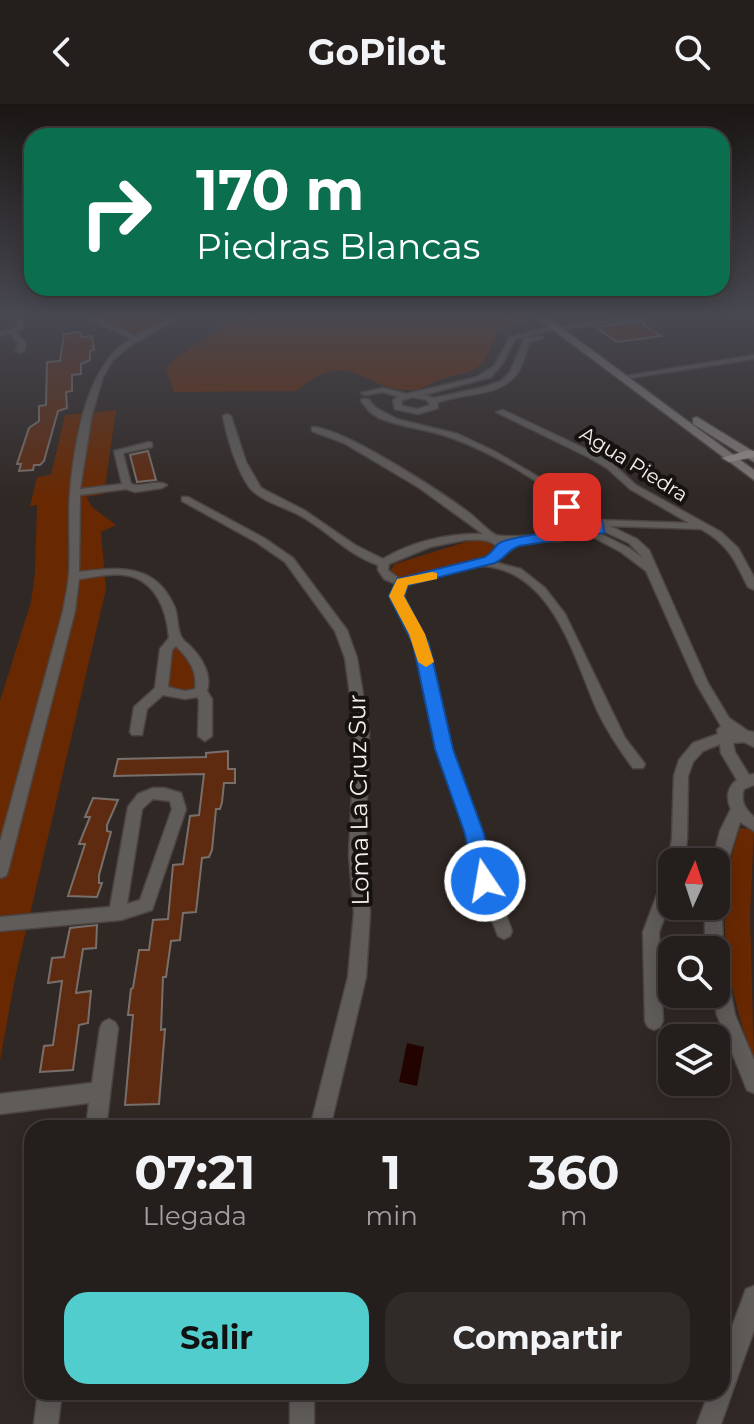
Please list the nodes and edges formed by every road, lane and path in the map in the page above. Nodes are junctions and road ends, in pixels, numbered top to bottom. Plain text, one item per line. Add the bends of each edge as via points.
1 (100, 376) edge
2 (487, 376) edge
3 (509, 376) edge
4 (620, 376) edge
5 (630, 376) edge
6 (407, 397) junction
7 (434, 401) junction
8 (500, 412) dead end
9 (227, 416) dead end
10 (315, 429) dead end
11 (149, 445) dead end
12 (752, 456) edge
13 (729, 458) junction
14 (754, 476) edge
15 (162, 485) dead end
16 (127, 486) junction
17 (74, 493) junction
18 (185, 499) dead end
19 (472, 520) junction
20 (705, 526) junction
21 (589, 527) junction
22 (470, 535) junction
23 (498, 544) junction
24 (483, 562) junction
25 (384, 563) junction
26 (515, 569) junction
27 (74, 576) junction
28 (402, 582) junction
29 (754, 587) edge
30 (175, 639) junction
31 (161, 690) junction
32 (200, 692) junction
33 (724, 729) junction
34 (137, 732) dead end
35 (205, 736) dead end
36 (752, 738) edge
37 (638, 764) dead end
38 (750, 780) edge
39 (738, 809) junction
40 (754, 825) edge
41 (678, 848) edge
42 (723, 848) edge
43 (0, 871) edge
44 (117, 912) junction
45 (658, 913) edge
46 (0, 924) edge
47 (504, 931) dead end
48 (725, 1008) edge
49 (654, 1021) dead end
50 (109, 1028) dead end
51 (754, 1083) edge
52 (100, 1092) junction
53 (0, 1104) edge
54 (97, 1120) edge
55 (322, 1120) edge
56 (753, 1305) edge
57 (730, 1366) edge
58 (49, 1400) edge
59 (302, 1400) edge
60 (717, 1400) edge
61 (46, 1424) edge
62 (302, 1424) edge
63 (709, 1424) edge

1 - 17 street
2 - 6 street
3 - 7 street
4 - 13 main road
5 - 12 main road
6 - 7 street
6 - 7 street via 396,404 401,409 432,409
6 - 21 street via 368,397 386,418 467,441 524,472 561,497
8 - 20 street, Agua Piedra via 591,455 633,487
9 - 25 street via 258,490 315,520 359,555
10 - 19 street via 346,439 435,491
11 - 16 street via 118,451
12 - 13 main road
13 - 14 main road
15 - 16 street
16 - 17 street
17 - 27 street
18 - 55 street, Loma La Cruz Sur via 289,560 341,630 351,658 362,731 357,855 362,913 357,977
19 - 22 street
19 - 23 street
20 - 21 street, Agua Piedra
20 - 29 street, Agua Piedra via 733,548
21 - 23 street, Agua Piedra
21 - 33 street via 651,569
22 - 23 street
22 - 25 street
23 - 24 street
23 - 26 street
24 - 26 street
24 - 28 street
25 - 28 street via 387,577
26 - 37 street via 541,592 567,628 622,745
27 - 30 street via 128,573 156,587 172,610
27 - 43 street
28 - 47 street via 397,599 421,644 444,749
30 - 31 street via 166,649
30 - 32 street via 186,646 203,678
31 - 32 street
31 - 34 street via 141,707
32 - 35 street via 206,699
33 - 36 street
33 - 38 street via 728,753
33 - 41 street via 681,768
38 - 39 street via 735,791
39 - 40 street
39 - 42 street
44 - 44 street via 135,807 154,792 176,797 179,809 146,905
44 - 46 street
45 - 49 street via 651,932
48 - 51 street
50 - 52 street
52 - 53 street
52 - 54 street
56 - 57 street
58 - 61 street
59 - 62 street
60 - 63 street

